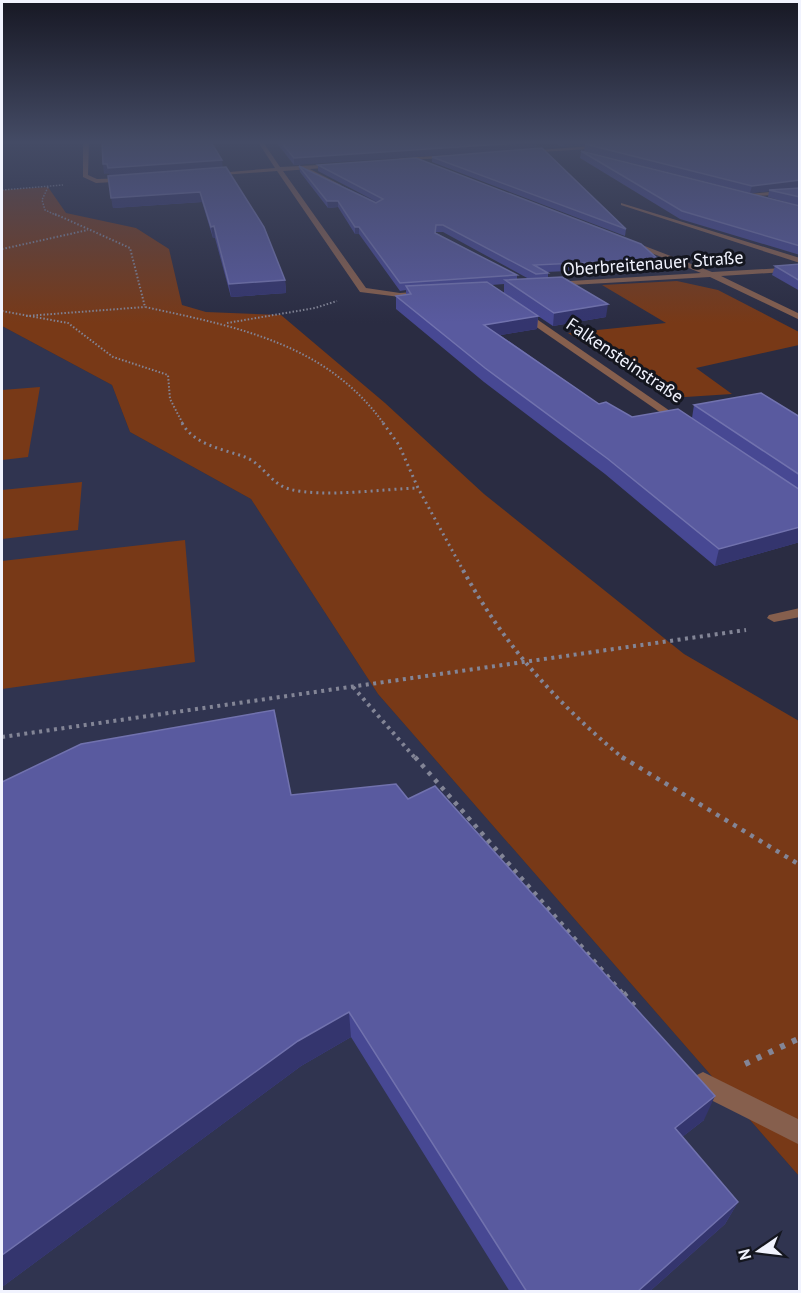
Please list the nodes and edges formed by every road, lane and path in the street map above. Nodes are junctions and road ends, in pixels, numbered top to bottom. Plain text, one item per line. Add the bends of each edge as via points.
1 (43, 202) edge
2 (301, 202) edge
3 (623, 204) dead end
4 (88, 230) junction
5 (616, 236) edge
6 (2, 249) edge
7 (800, 261) edge
8 (800, 269) edge
9 (710, 274) junction
10 (546, 285) edge
11 (363, 290) junction
12 (436, 293) edge
13 (145, 307) junction
14 (517, 309) edge
15 (2, 311) edge
16 (19, 316) junction
17 (800, 318) edge
18 (223, 324) junction
19 (692, 430) edge
20 (418, 488) junction
21 (800, 612) edge
22 (774, 618) joint
23 (523, 662) junction
24 (353, 686) junction
25 (2, 737) edge
26 (800, 865) edge
27 (641, 1014) edge
28 (800, 1038) edge
29 (703, 1084) joint
30 (800, 1132) edge

1 - 4 path via 45,210
2 - 11 street
3 - 7 street
4 - 6 path
4 - 13 path via 130,248
5 - 9 street
8 - 9 street, Oberbreitenauer Straße
9 - 10 street, Oberbreitenauer Straße
9 - 17 street
11 - 12 street via 400,295
11 - 18 path via 315,308
13 - 16 path
13 - 18 path
14 - 19 street, Falkensteinstraße
15 - 16 path
16 - 20 path via 68,324 112,357 168,375 170,399 195,439 257,462 288,489 316,492
18 - 20 path via 289,346 327,367 366,399 399,445
20 - 23 path via 485,611
21 - 22 street
22 - 23 path via 753,629
23 - 24 path
23 - 26 path via 573,716 630,764
24 - 25 path
24 - 27 path
28 - 29 path
29 - 30 street

